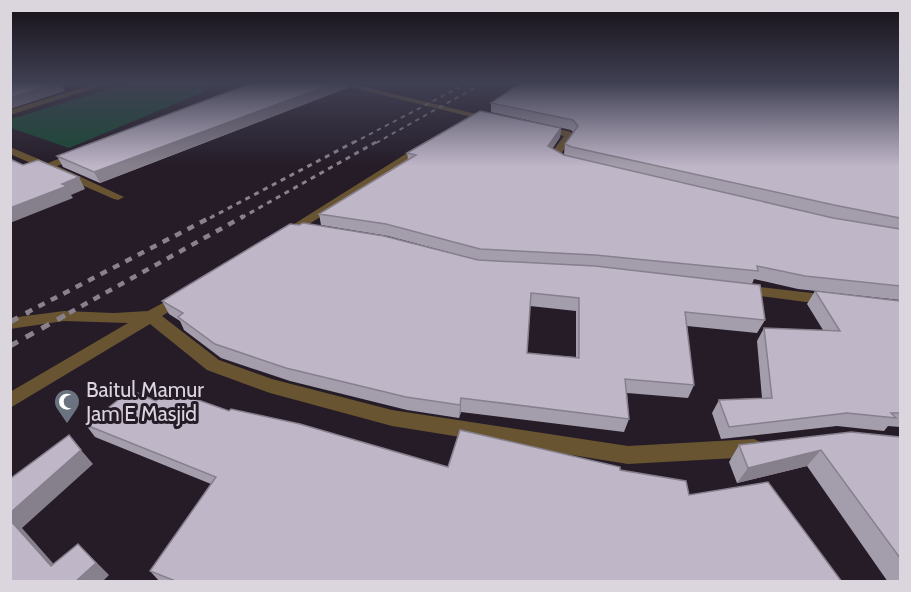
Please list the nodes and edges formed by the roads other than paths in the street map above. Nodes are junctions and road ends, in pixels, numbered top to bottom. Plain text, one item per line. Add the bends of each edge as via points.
1 (472, 111) edge
2 (480, 112) junction
3 (506, 121) edge
4 (527, 125) edge
5 (455, 128) edge
6 (435, 140) edge
7 (10, 150) edge
8 (91, 150) edge
9 (578, 164) edge
10 (46, 167) junction
11 (118, 197) dead end
12 (295, 227) junction
13 (318, 231) edge
14 (267, 245) edge
15 (730, 289) edge
16 (190, 292) edge
17 (847, 302) edge
18 (151, 316) junction
19 (10, 324) edge
20 (10, 401) edge
21 (770, 446) edge

1 - 2 street
2 - 3 street
2 - 5 street
4 - 9 street via 568,134 554,156
6 - 12 street
7 - 10 street
8 - 10 street
10 - 11 street
12 - 13 street
12 - 14 street
15 - 17 street
16 - 18 street
18 - 19 street via 64,316
18 - 20 street
18 - 21 street via 213,365 270,386 392,417 628,454

